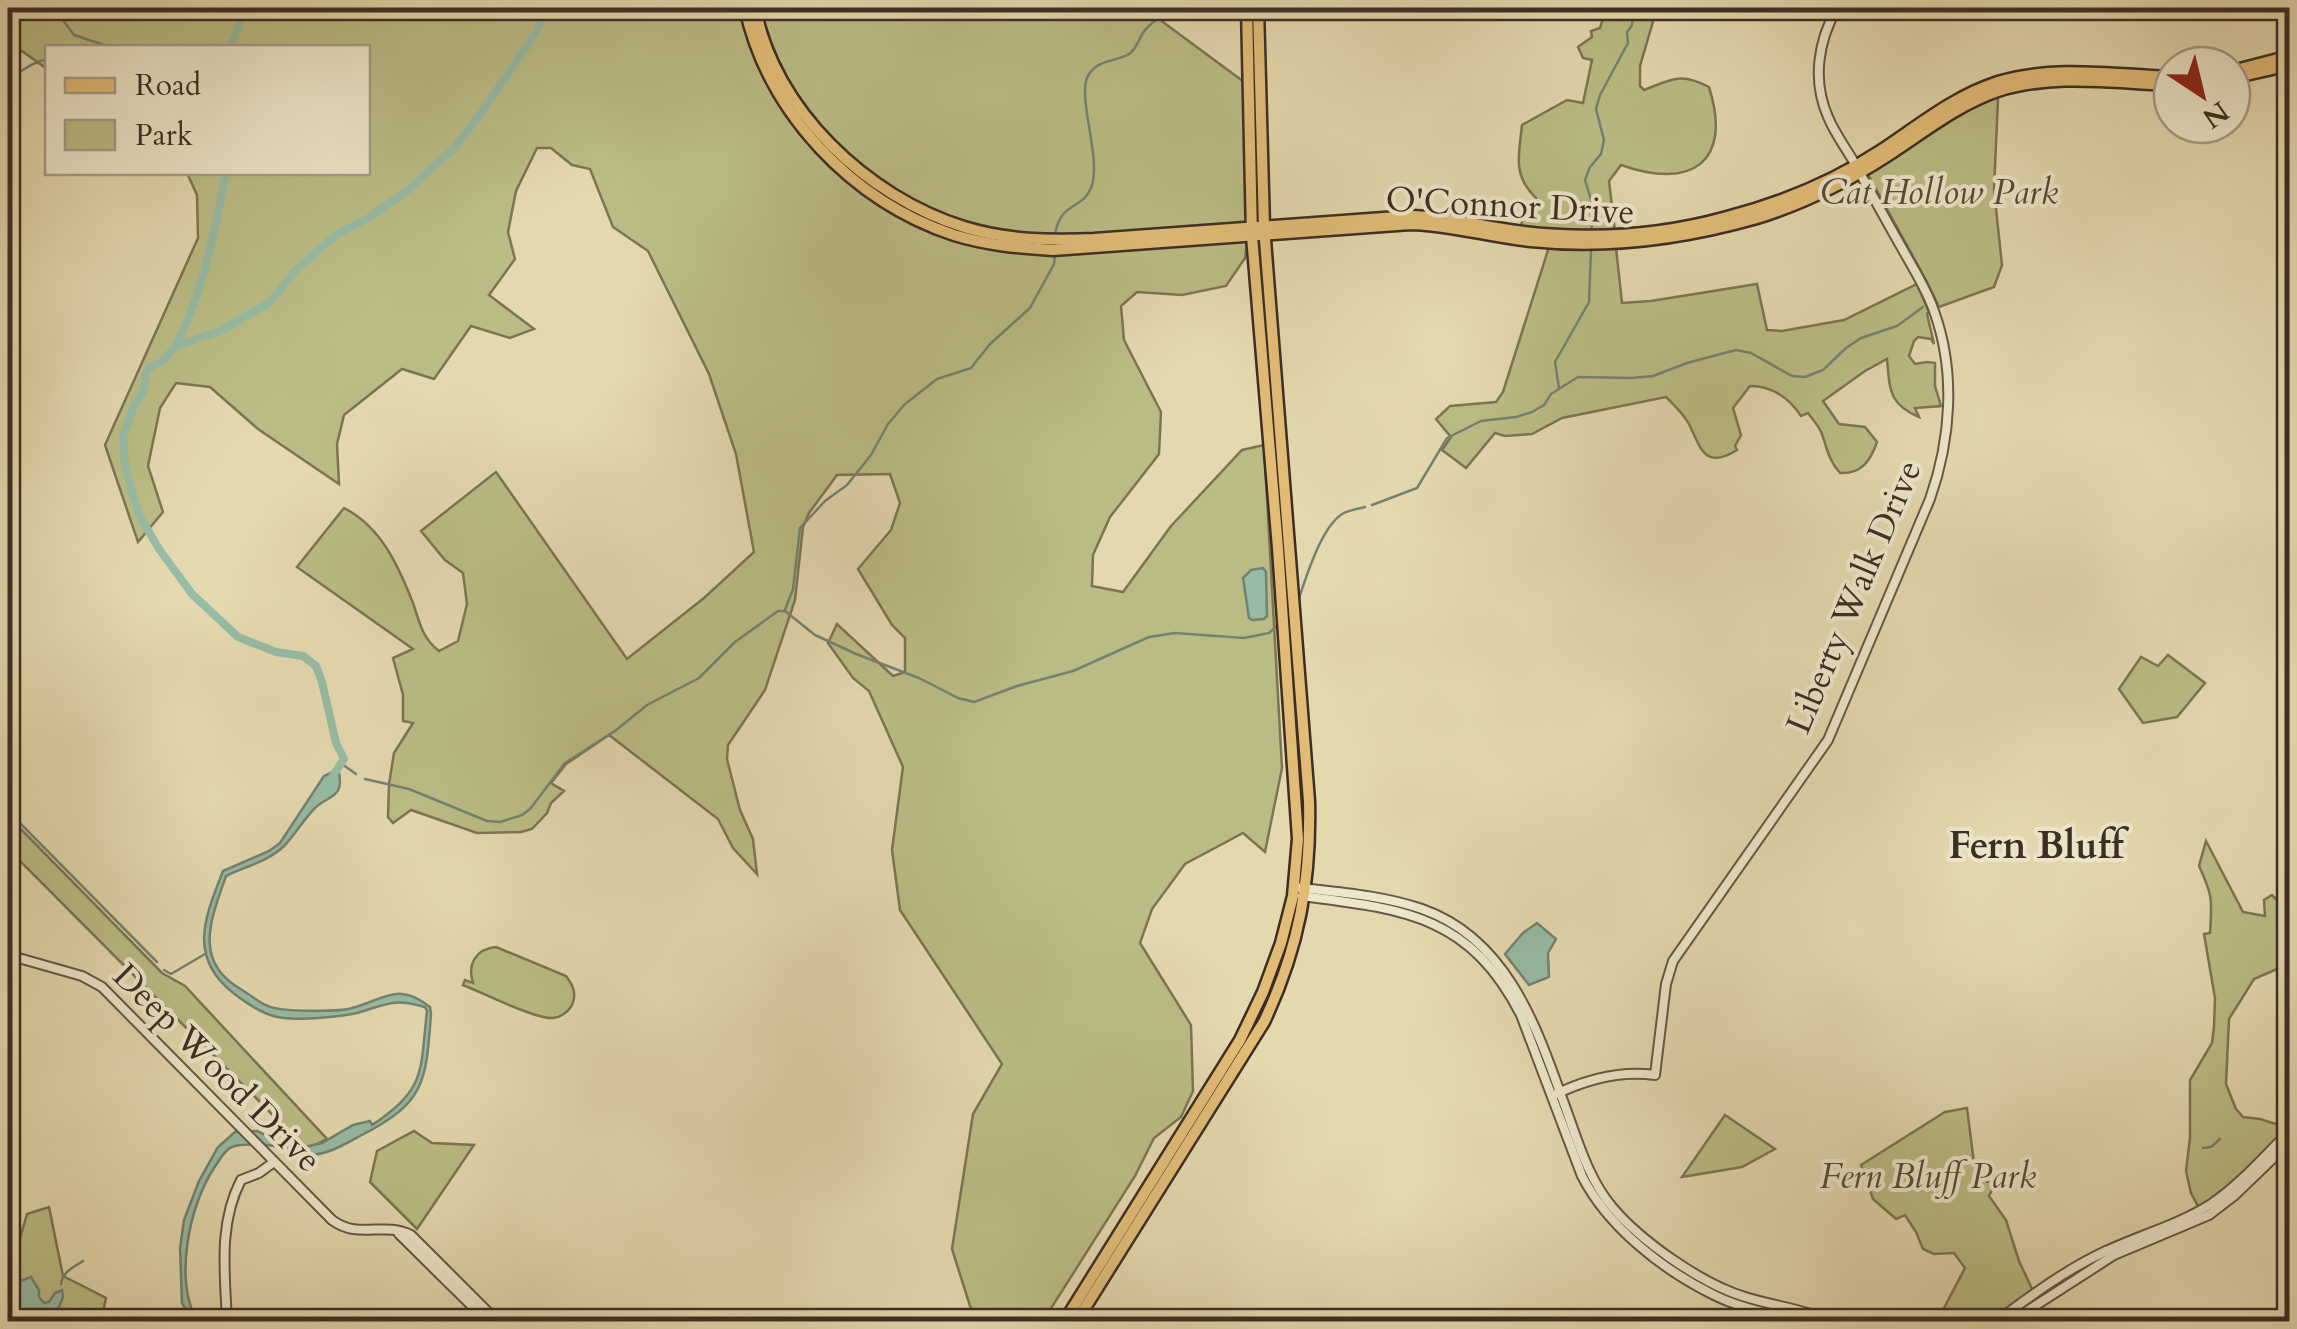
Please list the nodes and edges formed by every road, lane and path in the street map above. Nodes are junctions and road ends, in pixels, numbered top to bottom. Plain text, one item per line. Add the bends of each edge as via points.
1 (745, 8) edge
2 (755, 8) edge
3 (1249, 8) edge
4 (1258, 8) edge
5 (1837, 8) edge
6 (1253, 32) junction
7 (2290, 56) edge
8 (2290, 65) edge
9 (2252, 68) edge
10 (2252, 71) edge
11 (2152, 76) edge
12 (2152, 85) edge
13 (1858, 169) junction
14 (1352, 224) junction
15 (1265, 231) junction
16 (1252, 232) junction
17 (1278, 548) junction
18 (1280, 575) junction
19 (1295, 631) junction
20 (1300, 683) junction
21 (1300, 892) junction
22 (8, 954) edge
23 (1556, 1094) junction
24 (1206, 1106) junction
25 (2290, 1131) edge
26 (2290, 1142) edge
27 (1171, 1149) junction
28 (274, 1162) junction
29 (1136, 1228) junction
30 (378, 1230) junction
31 (1113, 1244) junction
32 (1078, 1319) edge
33 (228, 1322) edge
34 (488, 1322) edge
35 (498, 1322) edge
36 (1064, 1322) edge
37 (1804, 1322) edge
38 (1833, 1322) edge
39 (1996, 1322) edge
40 (2010, 1322) edge

1 - 16 main road, O'Connor Drive via 776,88 819,147 879,198 934,227 1008,247 1053,250
2 - 16 main road, O'Connor Drive via 800,110 855,168 922,211 994,234 1052,240
3 - 6 main road
4 - 6 main road
5 - 13 street, Liberty Walk Drive via 1823,38 1819,82 1827,114
6 - 15 main road
6 - 16 main road
7 - 9 main road
8 - 10 main road
11 - 13 main road, O'Connor Drive via 2050,73 1999,82 1949,105
12 - 13 main road, O'Connor Drive via 2054,80 2002,90
13 - 14 main road, O'Connor Drive via 1755,209 1640,234 1547,234 1407,216
13 - 14 main road, O'Connor Drive via 1758,217 1645,241 1557,243 1439,225
13 - 23 street, Liberty Walk Drive via 1938,323 1949,412 1930,498 1833,731 1673,961 1655,1075 1602,1077
14 - 15 main road, O'Connor Drive
14 - 15 main road, O'Connor Drive
15 - 16 main road, O'Connor Drive
15 - 19 main road
16 - 17 main road
17 - 18 main road
17 - 19 main road via 1289,570
18 - 20 main road via 1292,670
18 - 21 main road
19 - 20 main road
20 - 21 main road via 1310,842
21 - 23 street via 1400,911 1467,944 1510,994
21 - 24 main road via 1263,992
22 - 28 street, Deep Wood Drive via 102,987
23 - 37 street via 1591,1194 1622,1232 1712,1294
23 - 38 street via 1594,1178 1634,1230 1718,1287
24 - 27 main road
24 - 29 main road
25 - 39 street via 2208,1205 2103,1252
26 - 40 street via 2209,1214 2114,1255
27 - 29 main road
27 - 31 main road
28 - 30 street, Deep Wood Drive via 337,1224
28 - 33 street via 241,1180 234,1196 224,1234
29 - 32 main road
30 - 34 street, Deep Wood Drive via 403,1236
30 - 35 street, Deep Wood Drive via 411,1235
31 - 32 main road
31 - 36 main road

